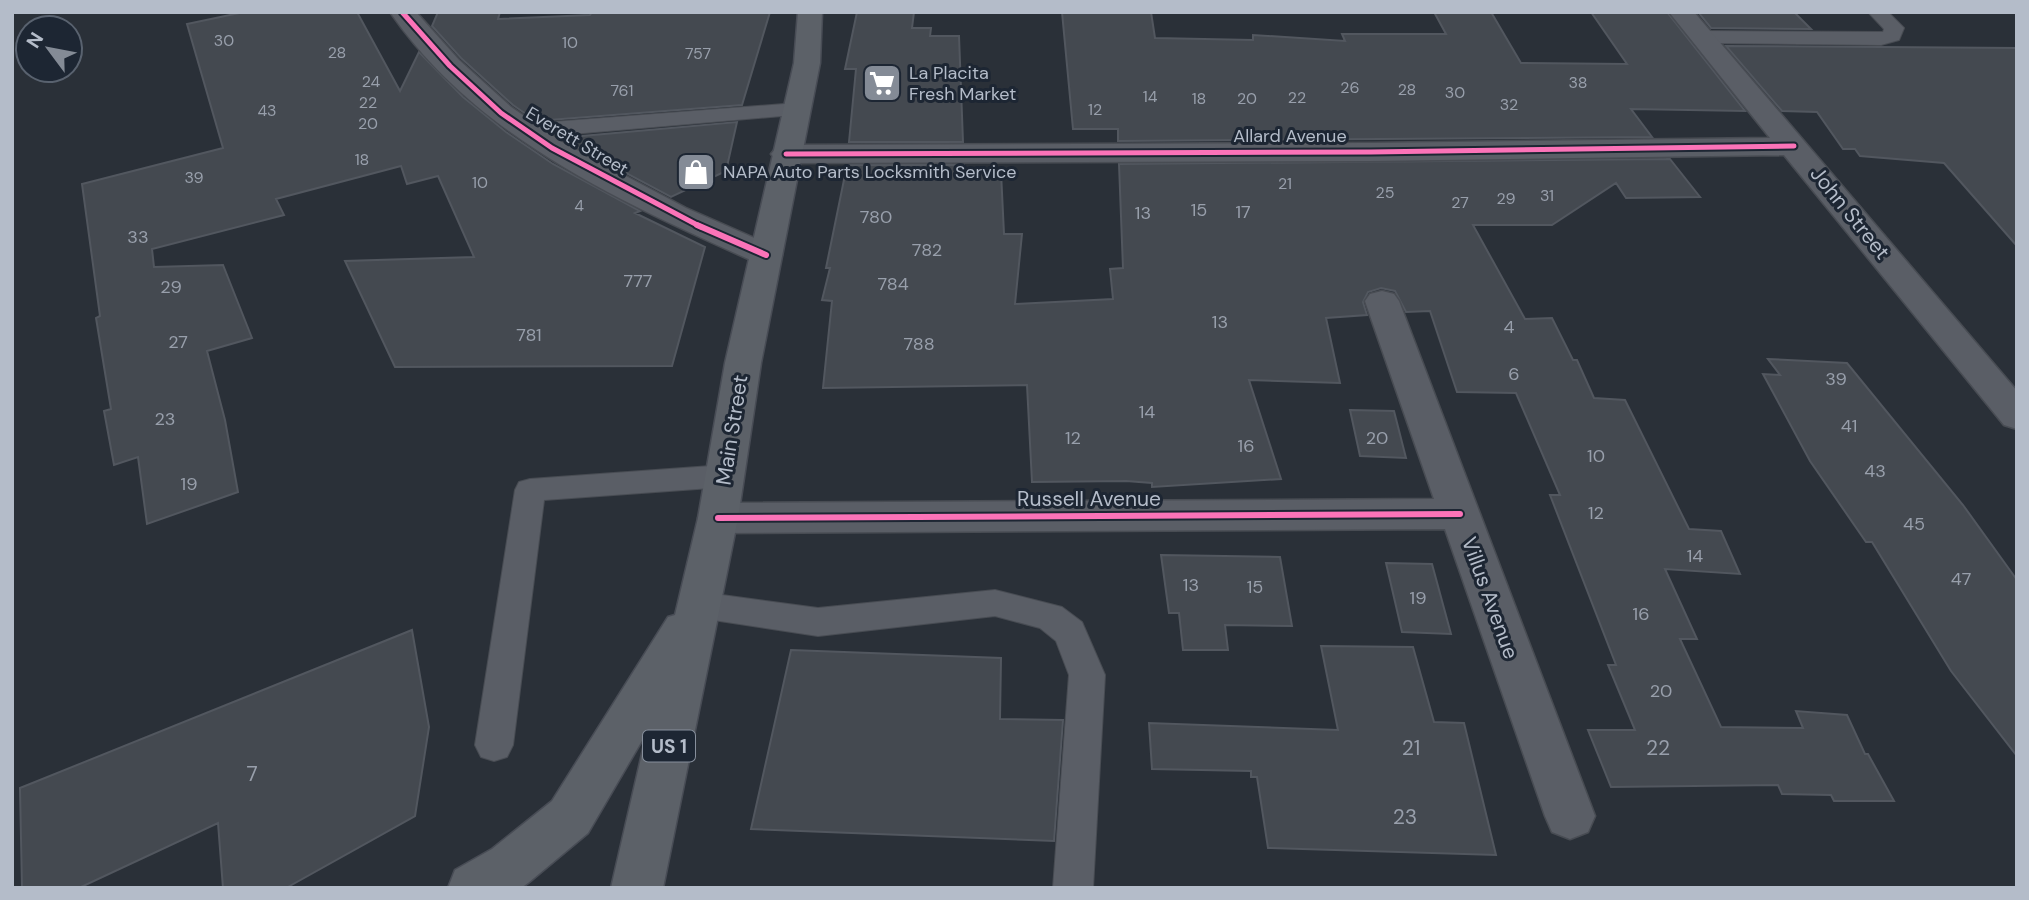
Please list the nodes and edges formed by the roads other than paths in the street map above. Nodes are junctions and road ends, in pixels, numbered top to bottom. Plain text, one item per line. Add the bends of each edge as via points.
1 (402, 12) edge
2 (810, 12) edge
3 (1681, 12) edge
4 (1877, 12) edge
5 (1702, 37) junction
6 (797, 109) junction
7 (526, 131) junction
8 (1794, 146) junction
9 (786, 154) junction
10 (766, 255) junction
11 (1382, 301) dead end
12 (2017, 416) edge
13 (725, 476) junction
14 (1460, 514) junction
15 (718, 518) junction
16 (700, 605) junction
17 (494, 746) dead end
18 (1570, 816) dead end
19 (474, 888) edge
20 (637, 888) edge
21 (1073, 888) edge

1 - 7 street, Everett Street via 450,66
2 - 6 main road, Main Street / US 1 via 807,63
3 - 5 street, John Street
4 - 5 lane via 1894,28 1892,36
5 - 8 street, John Street
6 - 7 lane
6 - 9 main road, Main Street / US 1
7 - 10 street, Everett Street via 675,215
8 - 9 street, Allard Avenue
8 - 12 street, John Street
9 - 10 main road, Main Street / US 1
10 - 13 main road, Main Street / US 1
11 - 14 street, Villus Avenue
13 - 15 main road, Main Street / US 1
13 - 17 lane via 530,490
14 - 15 street, Russell Avenue
14 - 18 street, Villus Avenue
15 - 16 main road, Main Street / US 1
16 - 19 main road via 570,817 510,866
16 - 20 main road, Main Street / US 1
16 - 21 lane via 818,622 995,603 1050,617 1070,632 1087,675

